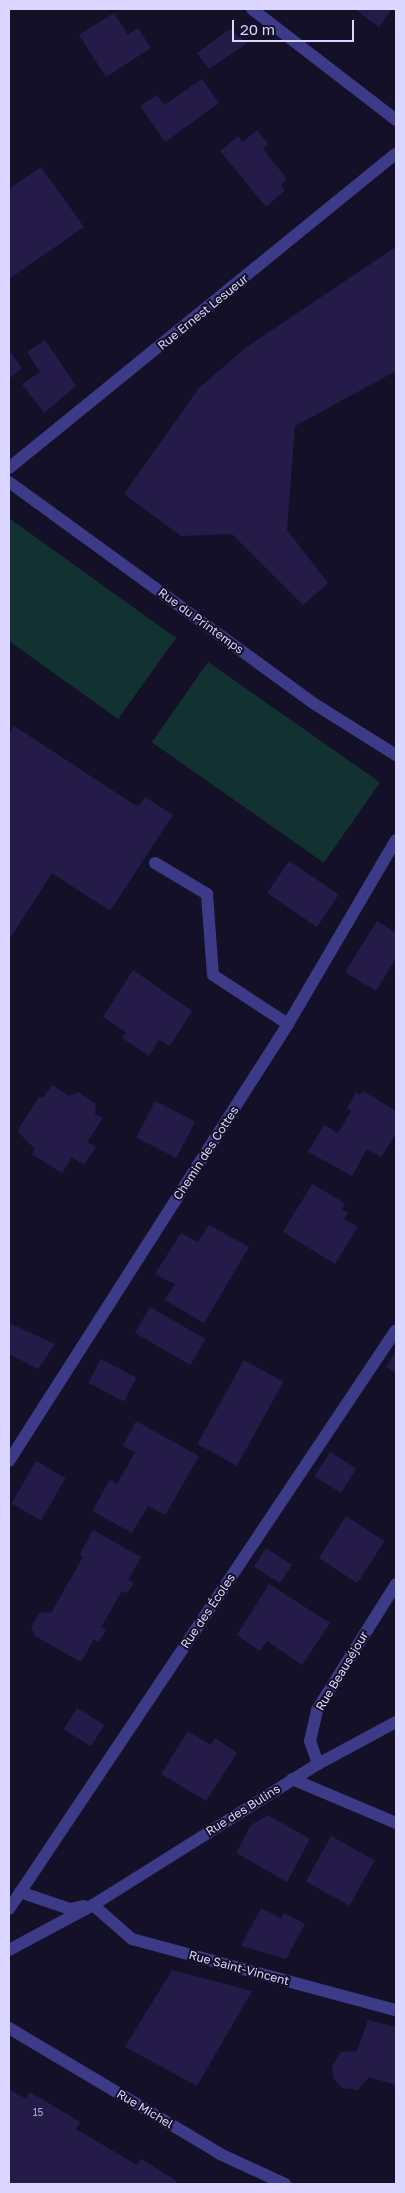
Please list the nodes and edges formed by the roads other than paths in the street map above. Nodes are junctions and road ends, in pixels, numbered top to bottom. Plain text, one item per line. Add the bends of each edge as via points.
1 (252, 9) edge
2 (396, 120) edge
3 (396, 154) edge
4 (9, 468) edge
5 (9, 482) edge
6 (396, 755) edge
7 (396, 840) edge
8 (155, 863) dead end
9 (288, 1024) junction
10 (396, 1330) edge
11 (9, 1461) edge
12 (396, 1584) edge
13 (396, 1722) edge
14 (318, 1764) junction
15 (292, 1780) junction
16 (396, 1822) edge
17 (20, 1892) junction
18 (93, 1905) junction
19 (9, 1909) edge
20 (9, 1950) edge
21 (396, 2010) edge
22 (9, 2028) edge
23 (285, 2184) edge

1 - 2 street
3 - 4 street, Rue Ernest Lesueur
5 - 6 street, Rue du Printemps via 314,703
7 - 9 street, Chemin des Cottes
8 - 9 street via 206,894 213,975
9 - 11 street, Chemin des Cottes
10 - 17 street, Rue des Écoles
12 - 14 street, Rue Beauséjour via 317,1710 310,1741
13 - 14 street, Rue des Bulins
14 - 15 street, Rue des Bulins
15 - 16 street
15 - 18 street, Rue des Bulins
17 - 18 street, Rue des Bulins via 70,1909
17 - 19 street
18 - 20 street, Rue des Bulins
18 - 21 street, Rue Saint-Vincent via 132,1939
22 - 23 street, Rue Michel via 220,2154

